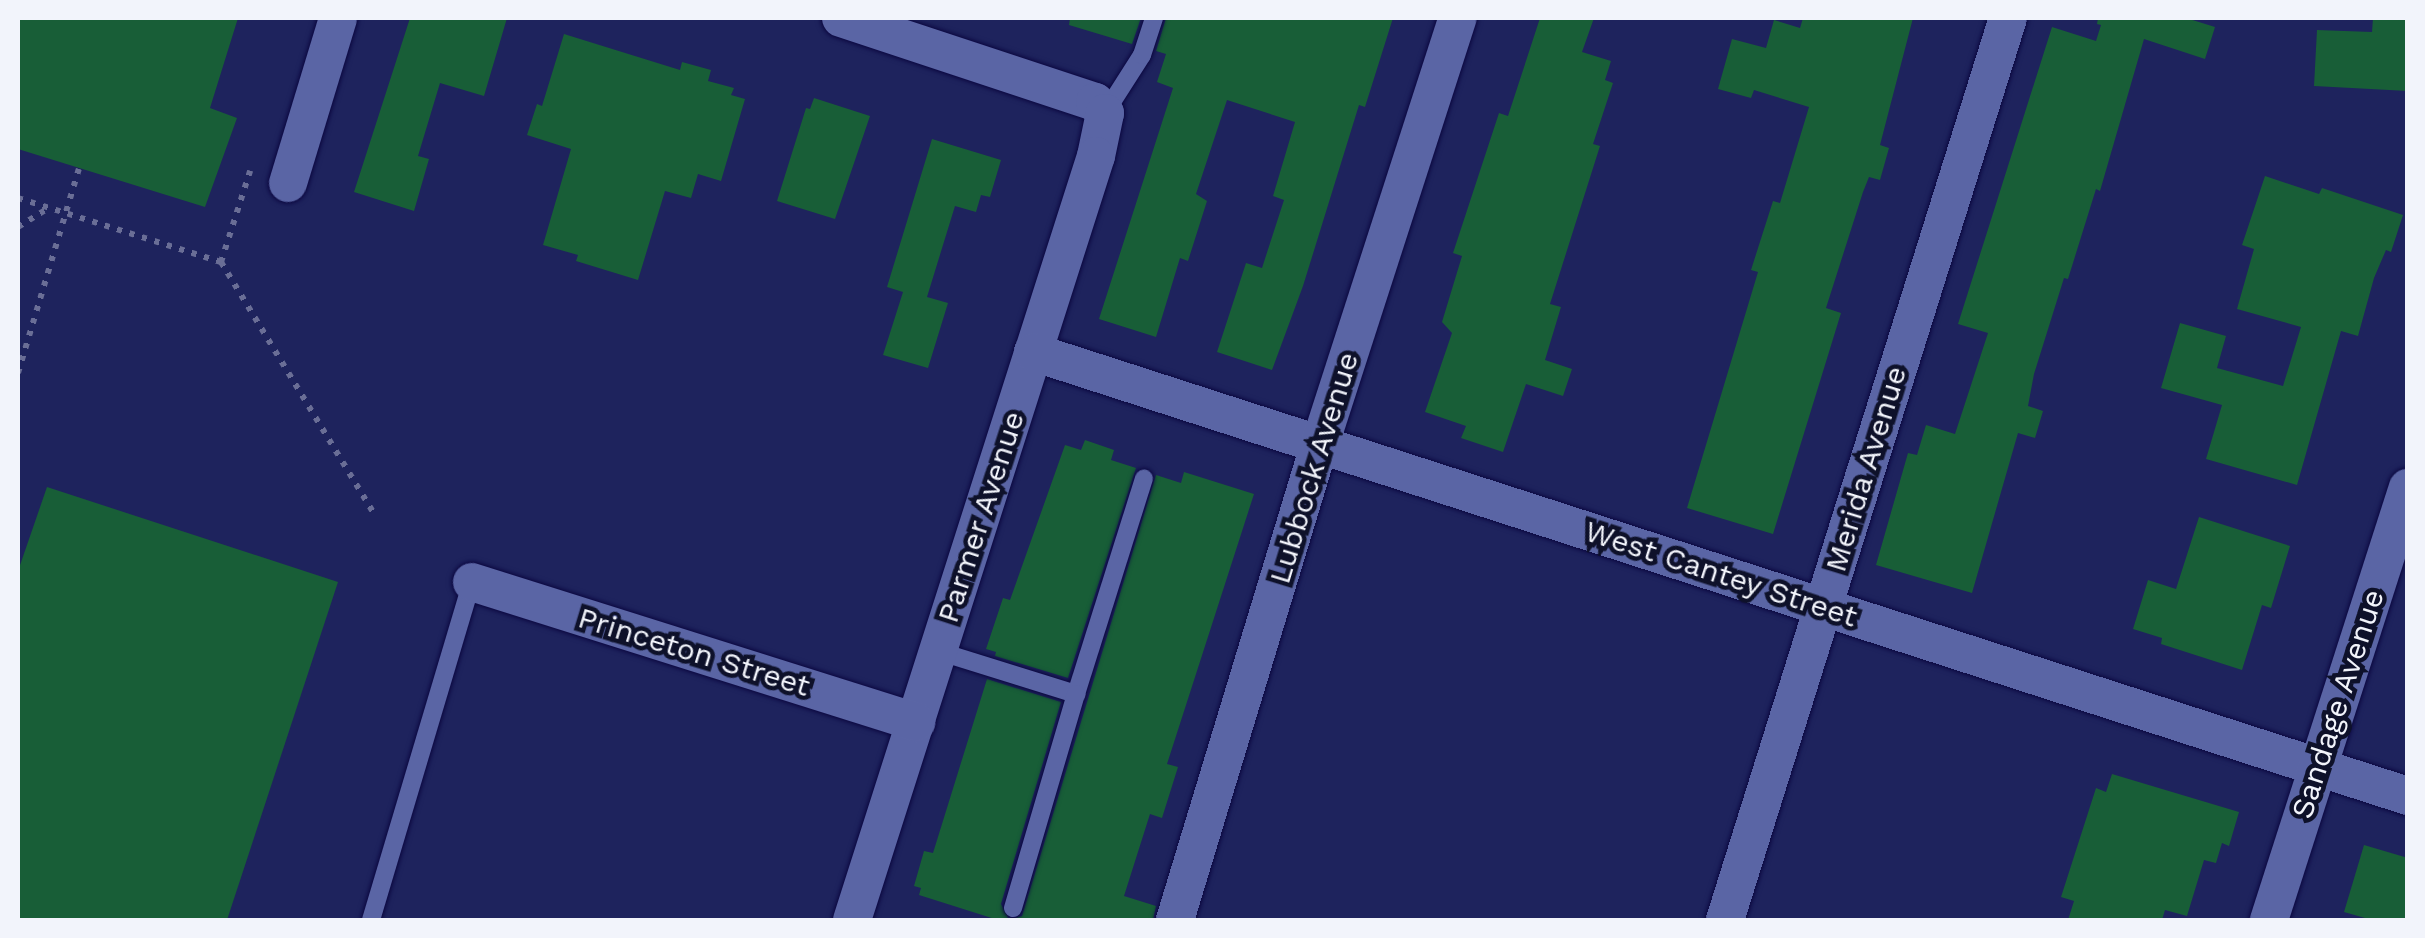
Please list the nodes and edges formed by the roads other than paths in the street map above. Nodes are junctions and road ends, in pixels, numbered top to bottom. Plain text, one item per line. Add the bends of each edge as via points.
1 (338, 18) edge
2 (1154, 18) edge
3 (1458, 18) edge
4 (2008, 18) edge
5 (864, 21) edge
6 (1105, 113) junction
7 (288, 183) dead end
8 (1033, 352) junction
9 (1320, 444) junction
10 (1144, 478) dead end
11 (2408, 488) edge
12 (472, 582) joint
13 (1823, 607) junction
14 (938, 650) junction
15 (1076, 694) junction
16 (916, 722) junction
17 (2317, 768) junction
18 (2408, 796) edge
19 (1012, 908) dead end
20 (370, 920) edge
21 (852, 920) edge
22 (1175, 920) edge
23 (1725, 920) edge
24 (2269, 920) edge

1 - 7 street
2 - 6 lane via 1142,55
3 - 9 street, Lubbock Avenue
4 - 13 street, Merida Avenue
5 - 6 street via 1095,102
6 - 8 street, Parmer Avenue
8 - 9 street, West Cantey Street
8 - 14 street, Parmer Avenue
9 - 13 street, West Cantey Street
9 - 22 street, Lubbock Avenue
10 - 15 lane
11 - 17 street, Sandage Avenue
12 - 16 street, Princeton Street
12 - 20 lane
13 - 17 street, West Cantey Street
13 - 23 street, Merida Avenue
14 - 15 lane
14 - 16 street, Parmer Avenue
15 - 19 lane
16 - 21 street, Parmer Avenue
17 - 18 street, West Cantey Street
17 - 24 street, Sandage Avenue

